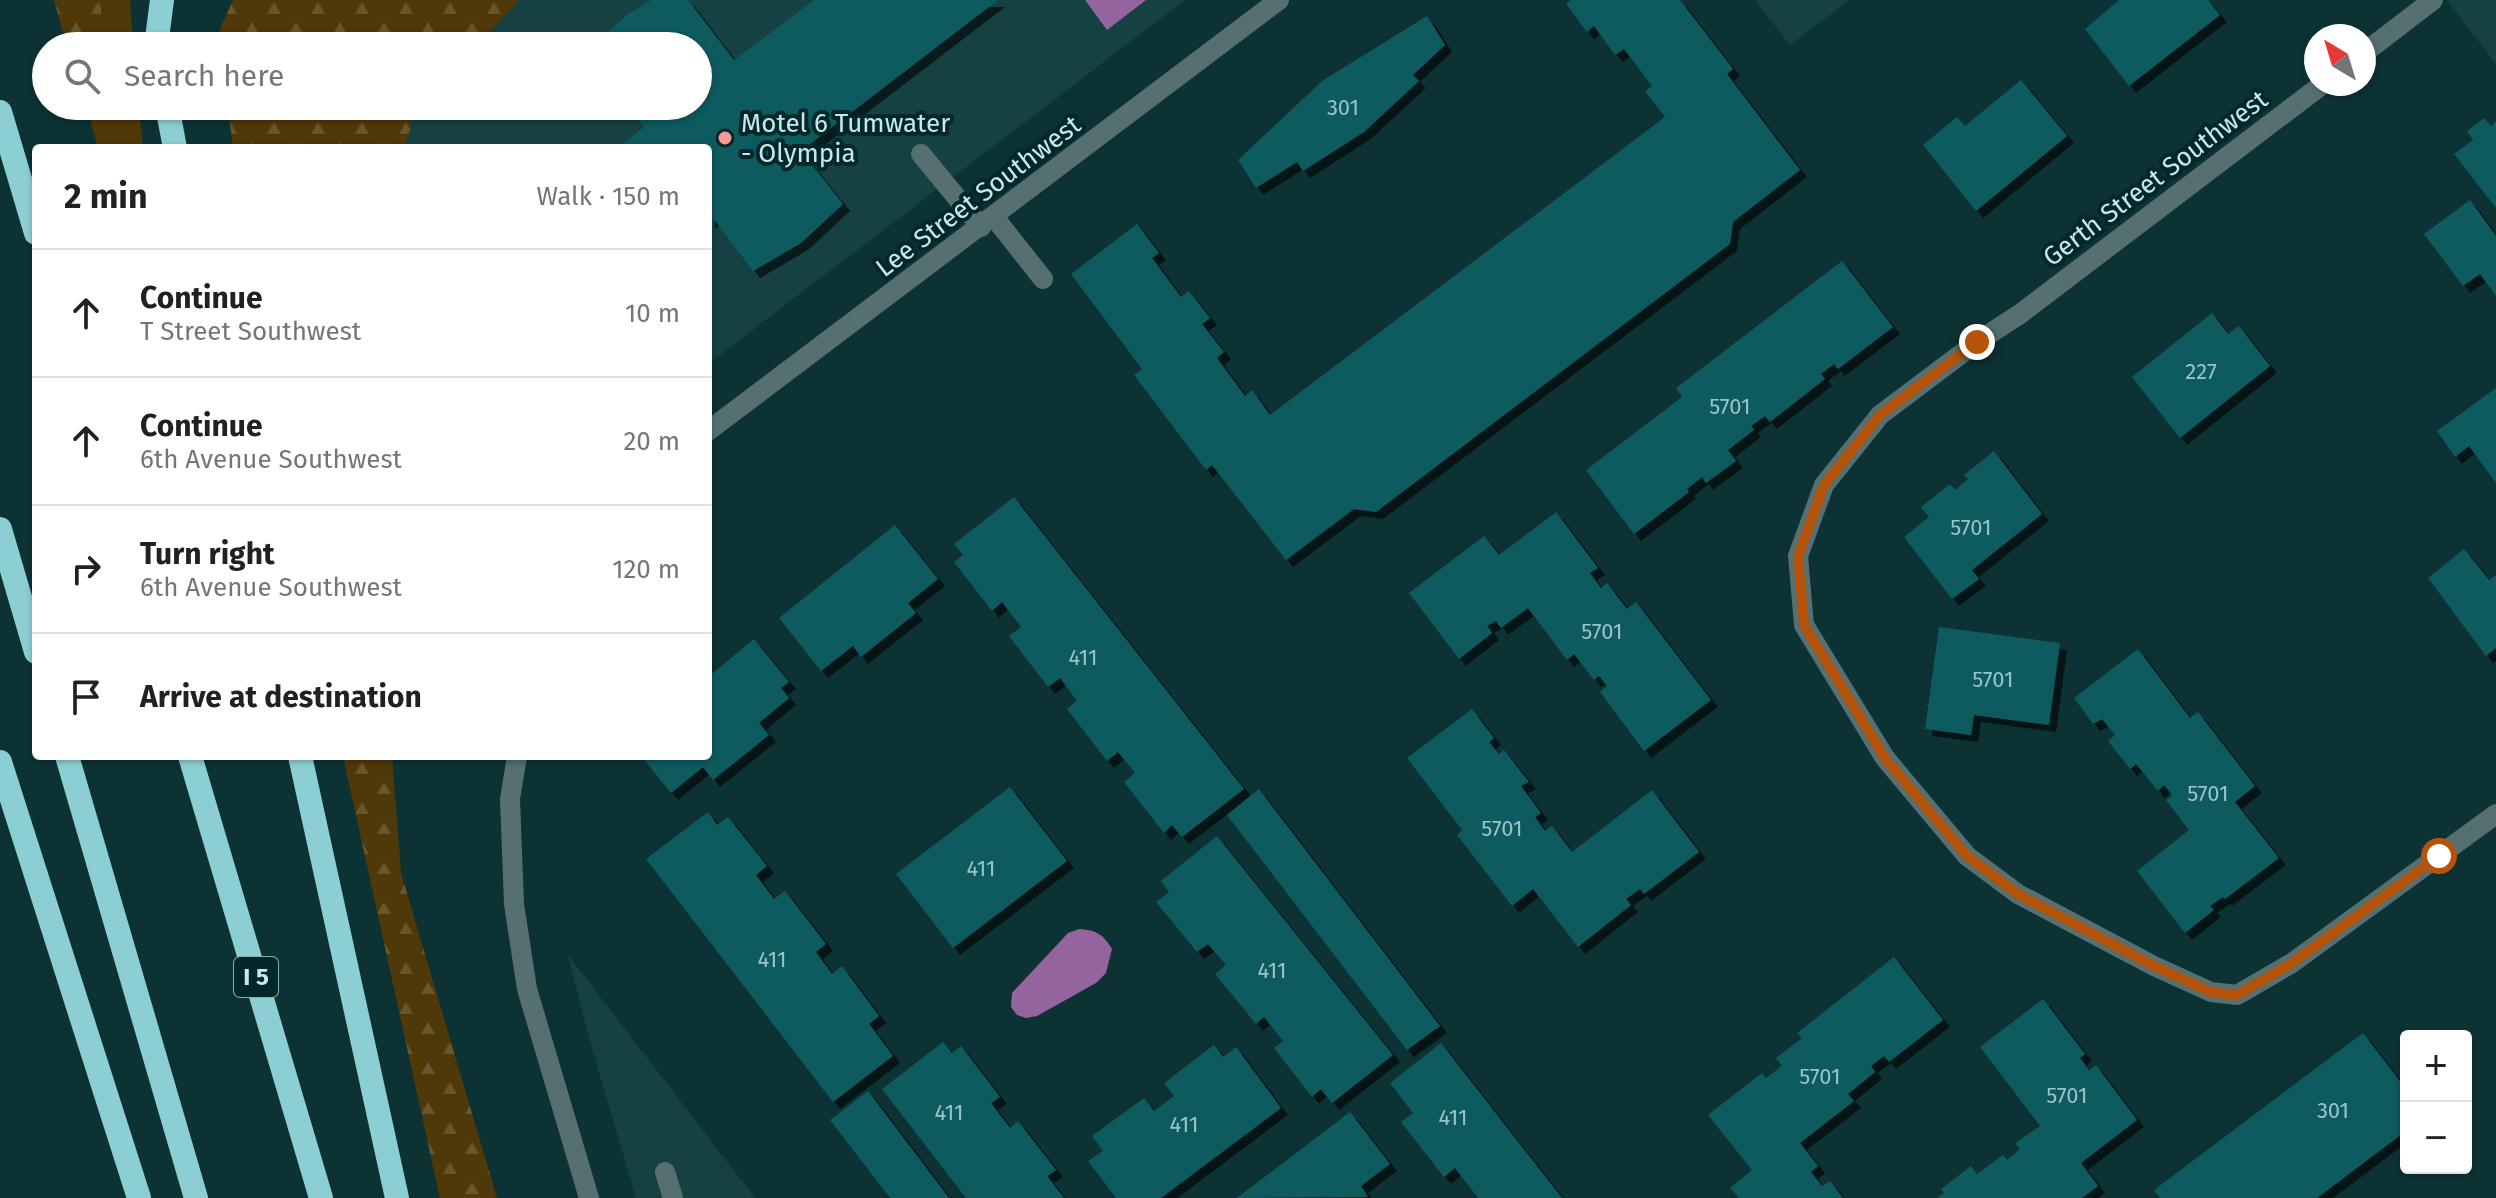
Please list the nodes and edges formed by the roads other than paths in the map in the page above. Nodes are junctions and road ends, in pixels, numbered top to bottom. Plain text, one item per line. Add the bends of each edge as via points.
1 (162, 0) edge
2 (1279, 0) edge
3 (2433, 0) edge
4 (158, 32) edge
5 (2376, 44) edge
6 (2307, 96) edge
7 (0, 112) edge
8 (170, 120) edge
9 (174, 144) edge
10 (921, 154) dead end
11 (32, 220) edge
12 (987, 222) junction
13 (1043, 279) dead end
14 (712, 428) edge
15 (0, 529) edge
16 (32, 638) edge
17 (68, 760) edge
18 (191, 760) edge
19 (301, 760) edge
20 (516, 760) edge
21 (0, 762) edge
22 (2496, 814) edge
23 (665, 1172) dead end
24 (139, 1198) edge
25 (196, 1198) edge
26 (321, 1198) edge
27 (397, 1198) edge
28 (589, 1198) edge
29 (673, 1198) edge

1 - 4 highway
2 - 12 street, Lee Street Southwest
3 - 5 street
6 - 22 street, Gerth Street Southwest via 1880,415 1824,485 1798,556 1804,625 1885,758 1967,856 2018,894 2211,992 2237,995 2292,963
7 - 11 highway
8 - 9 highway
10 - 12 street
12 - 13 street
12 - 14 street, Lee Street Southwest
15 - 16 highway
17 - 25 highway
18 - 26 highway, I 5
19 - 27 highway
20 - 28 street via 510,799 514,904 525,975
21 - 24 highway
23 - 29 street

